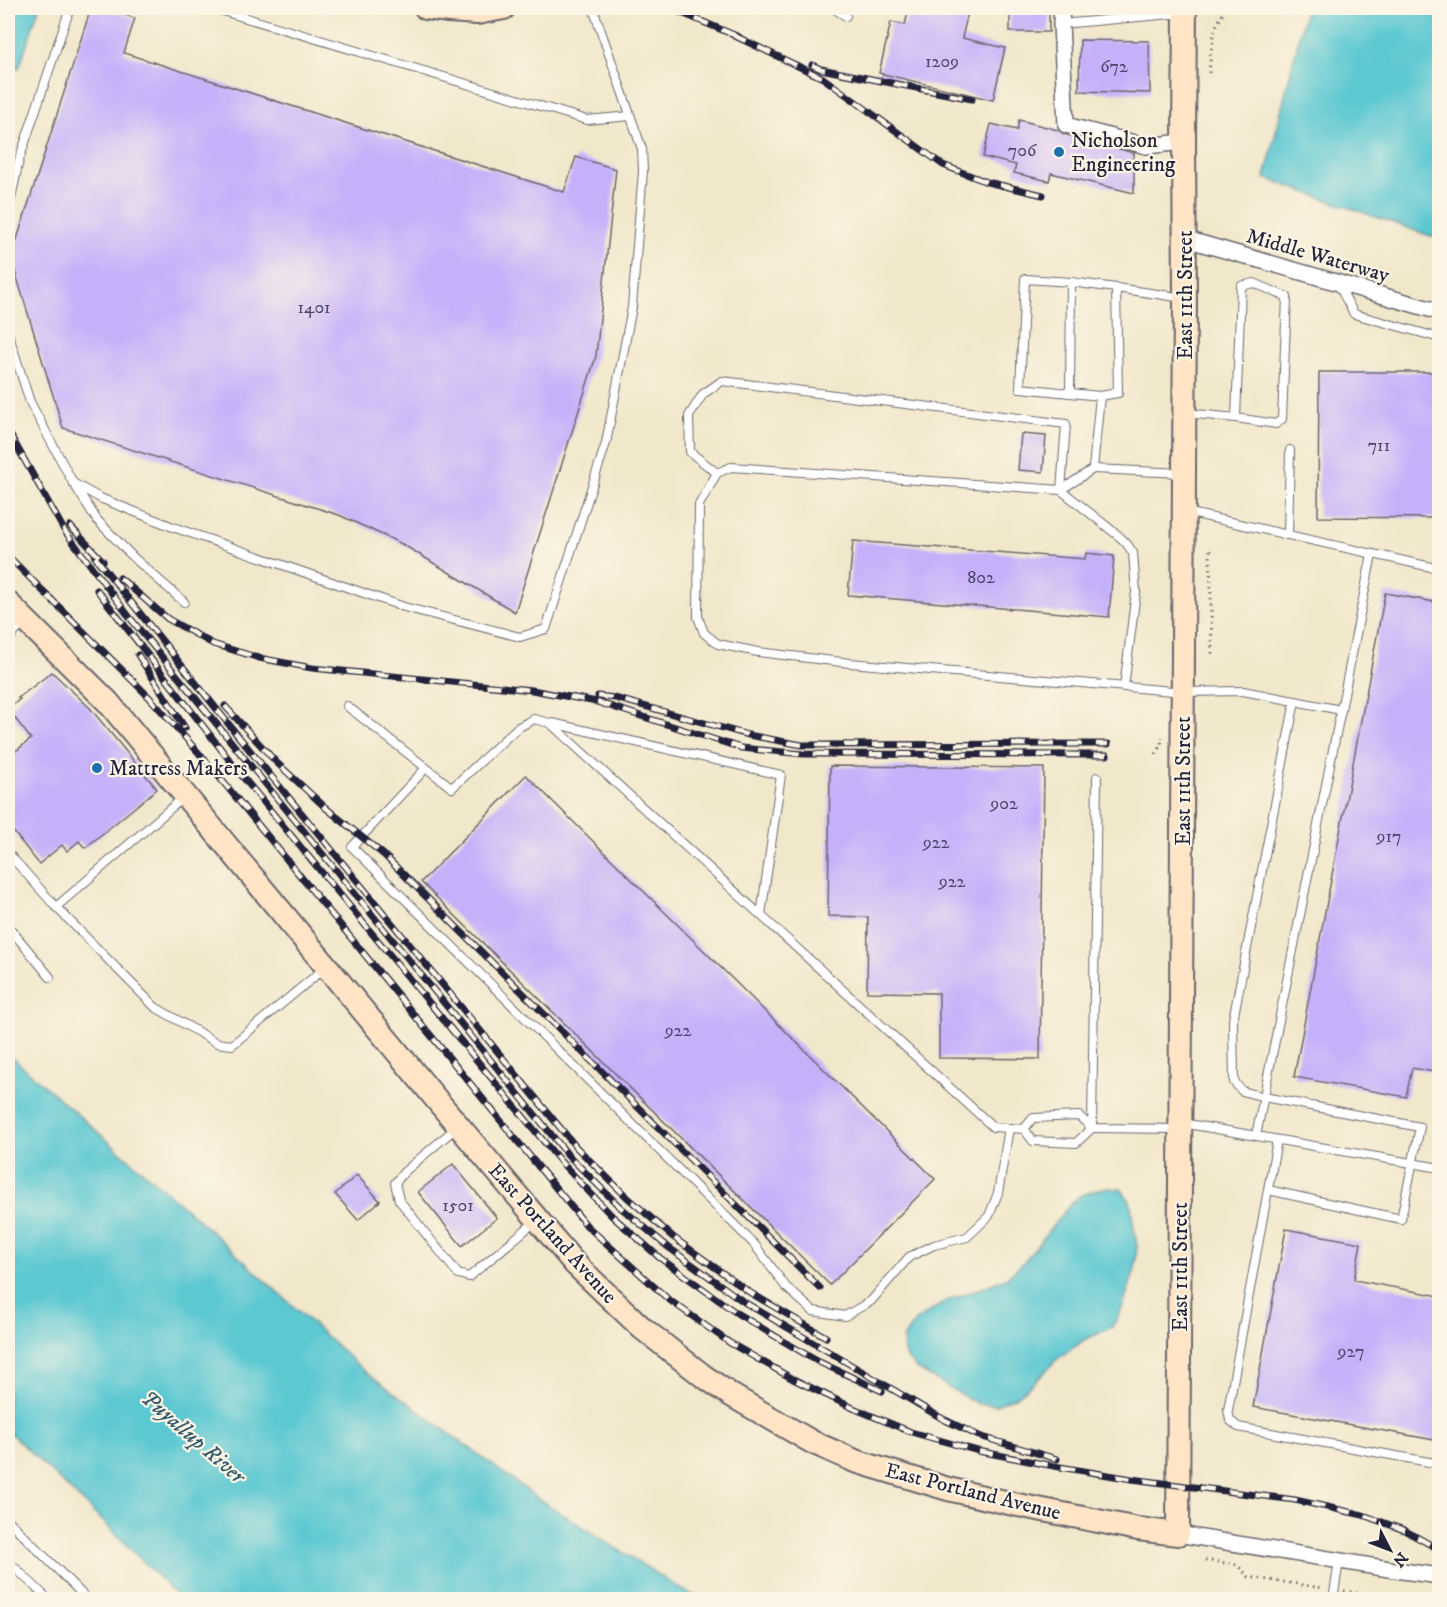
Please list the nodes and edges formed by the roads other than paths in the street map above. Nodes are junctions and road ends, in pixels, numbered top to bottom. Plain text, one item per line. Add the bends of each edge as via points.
1 (70, 8) edge
2 (213, 8) edge
3 (426, 8) edge
4 (504, 8) edge
5 (592, 8) edge
6 (833, 8) edge
7 (1062, 8) edge
8 (1186, 14) edge
9 (846, 16) dead end
10 (1061, 24) junction
11 (630, 116) junction
12 (1184, 142) junction
13 (8, 213) edge
14 (1186, 239) junction
15 (1071, 282) junction
16 (1337, 282) junction
17 (1116, 288) junction
18 (1185, 298) junction
19 (1440, 312) edge
20 (8, 333) edge
21 (1440, 338) edge
22 (1070, 393) junction
23 (1100, 396) junction
24 (1185, 413) junction
25 (1236, 418) junction
26 (1290, 450) dead end
27 (1093, 469) junction
28 (717, 473) junction
29 (1185, 473) junction
30 (74, 483) junction
31 (1061, 490) junction
32 (1184, 511) junction
33 (1288, 535) junction
34 (1372, 554) junction
35 (1440, 569) edge
36 (184, 602) dead end
37 (8, 603) edge
38 (26, 621) junction
39 (8, 639) edge
40 (1124, 687) junction
41 (1184, 692) junction
42 (1295, 701) junction
43 (347, 706) dead end
44 (1341, 710) junction
45 (550, 723) junction
46 (426, 768) junction
47 (1098, 777) dead end
48 (186, 795) junction
49 (8, 853) edge
50 (56, 907) junction
51 (761, 915) junction
52 (8, 926) edge
53 (327, 966) junction
54 (50, 977) dead end
55 (1263, 1097) junction
56 (459, 1126) junction
57 (1181, 1126) junction
58 (1009, 1128) junction
59 (1092, 1128) junction
60 (1024, 1129) junction
61 (1256, 1136) junction
62 (1277, 1140) junction
63 (1412, 1164) junction
64 (1440, 1168) edge
65 (1268, 1190) junction
66 (538, 1220) junction
67 (1440, 1464) edge
68 (8, 1520) edge
69 (1178, 1534) junction
70 (8, 1561) edge
71 (1339, 1561) junction
72 (1440, 1576) edge
73 (49, 1599) edge
74 (88, 1599) edge
75 (1333, 1599) edge

1 - 13 lane via 19,160
2 - 11 lane via 587,120
3 - 4 street via 477,13
5 - 11 lane
6 - 9 lane
7 - 10 street
8 - 10 lane
8 - 12 street, East 11th Street
10 - 12 street via 1066,125 1146,146
11 - 30 lane via 642,149 643,171 632,307 606,443 546,629 520,637 404,607 173,527 100,498
12 - 14 street, East 11th Street
14 - 16 street, Middle Waterway
14 - 18 street, East 11th Street
15 - 17 lane
15 - 22 lane
15 - 22 lane via 1025,279 1020,388
16 - 19 street, Middle Waterway
16 - 21 lane via 1354,314
17 - 18 lane
17 - 23 lane via 1118,393
18 - 24 street, East 11th Street
20 - 30 lane via 30,402
22 - 23 lane
23 - 27 lane
24 - 25 lane
24 - 29 street, East 11th Street
25 - 25 lane via 1240,286 1254,283 1287,297 1282,419 1275,424
26 - 33 lane
27 - 29 lane
27 - 31 lane
28 - 31 lane via 731,467
28 - 31 lane via 690,452 689,416 703,393 722,381 1066,424
28 - 40 lane via 699,505 698,617 704,633 718,644 850,663
29 - 32 street, East 11th Street
30 - 36 lane via 97,520
31 - 40 lane via 1127,544 1132,553 1136,592
32 - 33 lane
32 - 41 street, East 11th Street
33 - 34 lane
34 - 35 lane
34 - 44 lane
37 - 38 street, East Portland Avenue
38 - 39 lane
38 - 48 street, East Portland Avenue via 108,702
40 - 41 lane
41 - 42 lane via 1243,691
41 - 57 street, East 11th Street
42 - 44 lane
42 - 55 lane via 1233,1020 1234,1082 1242,1091
43 - 46 lane
44 - 55 lane
45 - 46 lane via 534,719 517,728 452,788
45 - 51 lane
45 - 51 lane via 781,775
46 - 58 lane via 352,847 754,1244 786,1287 813,1311 845,1316 871,1301 909,1257 934,1245 967,1237 982,1223 989,1216 998,1192
47 - 59 lane
48 - 50 lane
48 - 53 street, East Portland Avenue
49 - 50 lane
50 - 53 lane via 155,1007 217,1043 232,1045
51 - 58 lane via 993,1127
52 - 54 lane
53 - 56 street, East Portland Avenue
55 - 61 lane
55 - 63 lane via 1420,1127
56 - 66 street, East Portland Avenue
56 - 66 lane via 395,1183 399,1200 458,1274 469,1276
57 - 59 lane
57 - 61 lane
57 - 69 street, East 11th Street
58 - 60 lane
59 - 60 lane via 1079,1116 1033,1118
59 - 60 lane via 1076,1143 1033,1141
61 - 62 lane
62 - 63 lane
62 - 65 lane
63 - 64 lane
63 - 65 lane via 1401,1219
65 - 67 lane via 1228,1410 1230,1420 1238,1428
66 - 69 street, East Portland Avenue via 575,1264 642,1328 731,1395 812,1442 855,1461 948,1489
68 - 74 lane
69 - 71 street, East Portland Avenue
70 - 73 lane
71 - 72 street, East Portland Avenue
71 - 75 lane

